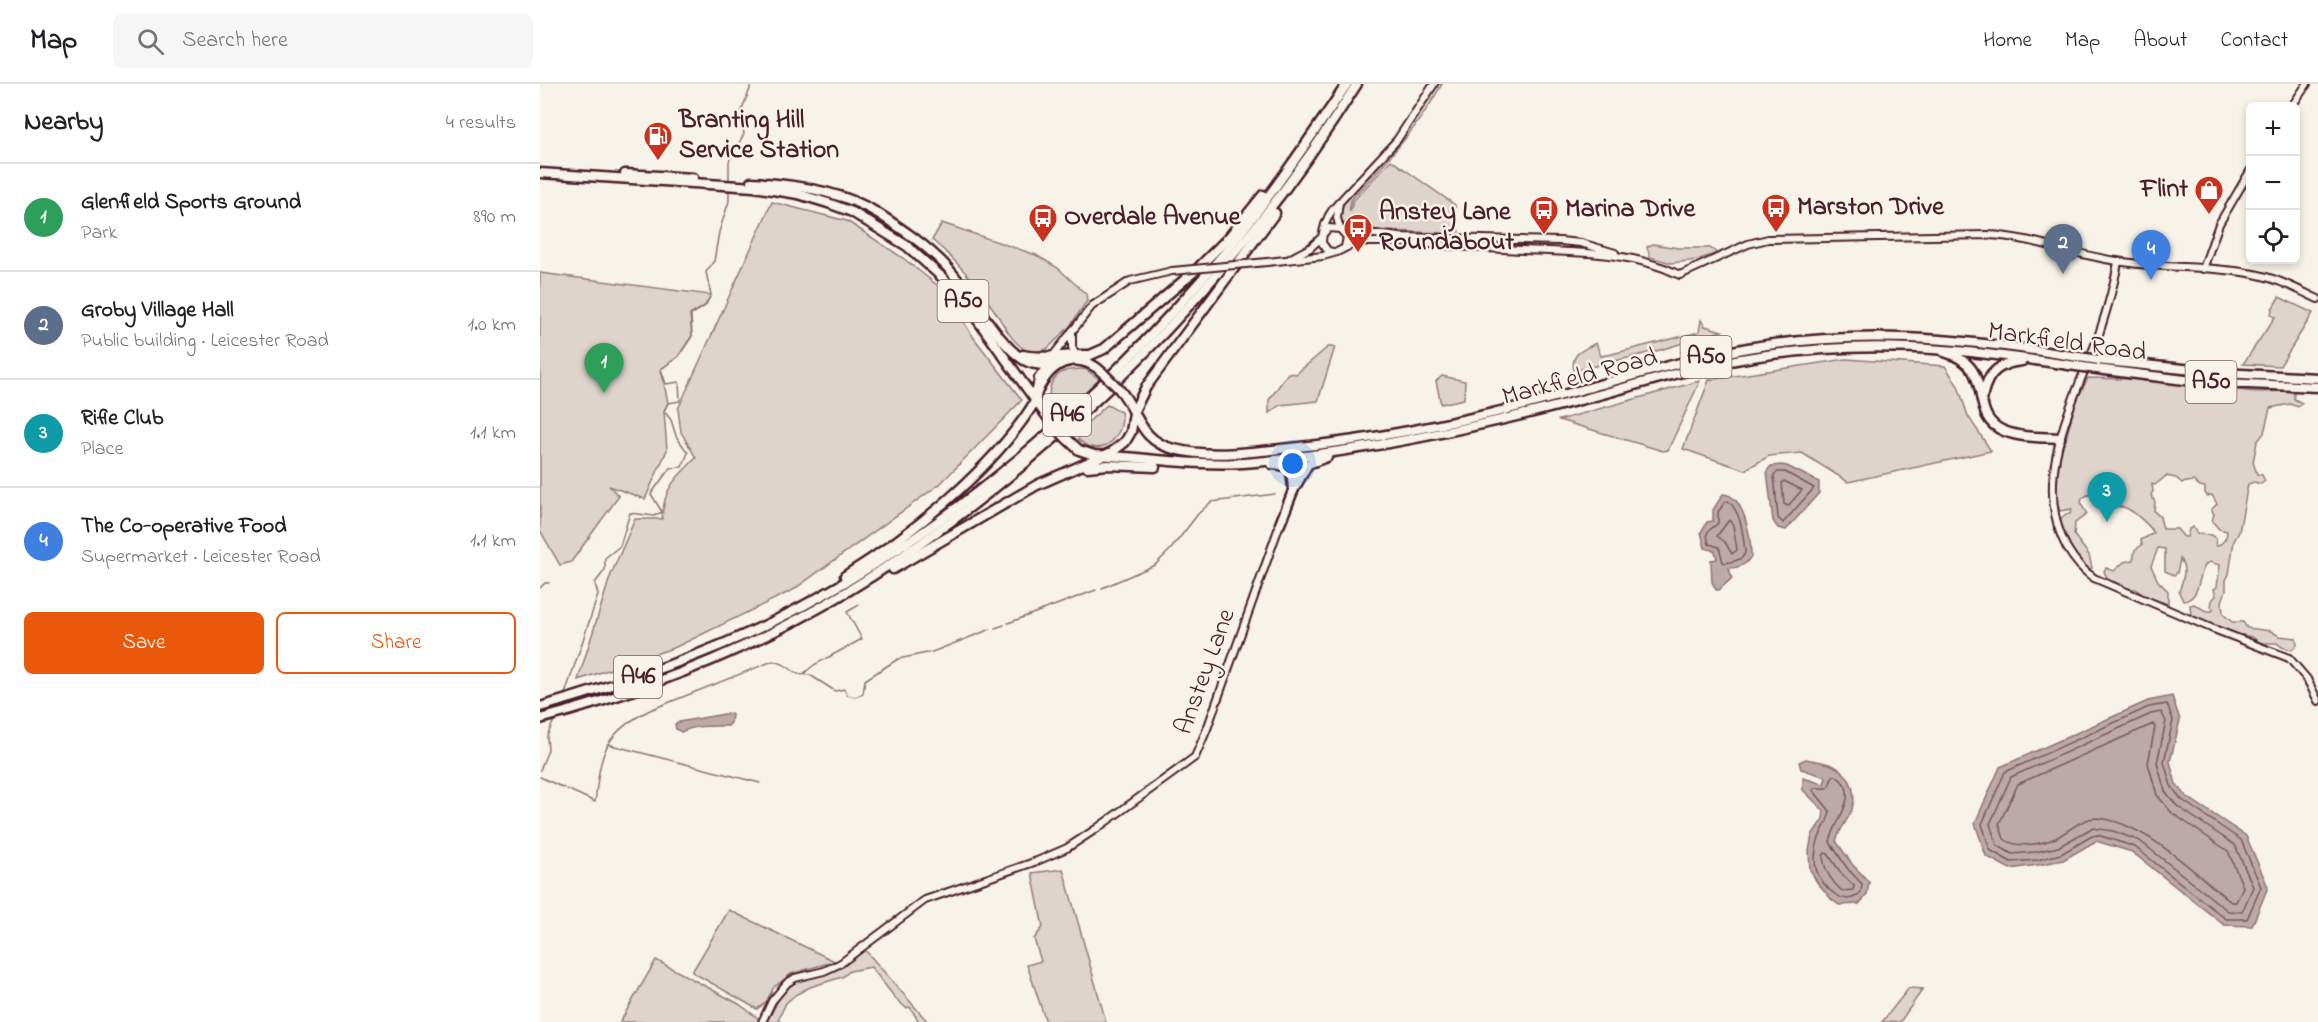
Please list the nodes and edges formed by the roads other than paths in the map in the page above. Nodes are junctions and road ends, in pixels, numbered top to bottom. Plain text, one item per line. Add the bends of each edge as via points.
1 (1347, 84) edge
2 (1357, 84) edge
3 (1434, 84) edge
4 (2307, 84) edge
5 (2295, 102) edge
6 (1325, 134) junction
7 (540, 167) edge
8 (1288, 168) junction
9 (540, 173) edge
10 (2246, 178) edge
11 (717, 183) junction
12 (747, 185) junction
13 (1339, 202) junction
14 (1341, 229) junction
15 (1322, 236) junction
16 (1581, 243) junction
17 (1592, 245) junction
18 (1345, 247) junction
19 (1578, 252) junction
20 (1333, 253) junction
21 (1591, 253) junction
22 (1624, 257) junction
23 (1287, 259) junction
24 (2118, 262) junction
25 (2203, 269) junction
26 (2318, 298) edge
27 (1072, 330) junction
28 (1924, 347) junction
29 (1016, 354) junction
30 (1052, 357) junction
31 (1077, 358) junction
32 (2035, 360) junction
33 (2070, 361) junction
34 (1060, 363) junction
35 (1046, 366) junction
36 (2105, 366) junction
37 (2318, 378) edge
38 (2318, 387) edge
39 (1982, 397) junction
40 (1036, 398) junction
41 (1134, 412) junction
42 (2060, 438) junction
43 (1353, 449) junction
44 (1103, 456) junction
45 (1247, 463) junction
46 (1072, 470) junction
47 (1293, 491) junction
48 (1280, 524) joint
49 (798, 619) junction
50 (705, 651) junction
51 (2318, 700) edge
52 (544, 706) edge
53 (544, 718) edge
54 (762, 1022) edge

1 - 8 highway, A46
2 - 6 highway, A46
3 - 13 street via 1392,145
4 - 5 street
6 - 41 highway via 1304,171 1146,387
6 - 49 highway, A46 via 1269,212 1209,284 1155,344 1079,418 975,505 892,564
7 - 11 highway, A50
8 - 31 highway via 1196,270 1093,355
8 - 50 highway, A46 via 1227,249 1157,329 1008,468 957,508 853,578 774,621
9 - 11 highway, A50
10 - 25 street via 2219,224
11 - 12 highway, A50
12 - 29 highway, A50 via 780,184 818,191 878,213 945,264
12 - 40 highway, A50 via 828,202 907,246 958,294
13 - 14 street via 1337,218
13 - 15 street via 1327,217
14 - 15 street via 1329,228
14 - 16 street via 1400,237
14 - 18 street via 1347,237
15 - 20 street via 1324,248
15 - 23 street via 1310,248
16 - 17 street
16 - 19 street
17 - 21 street
17 - 22 street
18 - 19 street via 1369,241
18 - 20 street
19 - 21 street
20 - 23 street
21 - 22 street
22 - 24 street via 1665,267 1680,275 1768,239 1988,234
23 - 27 street, bridge via 1145,276 1092,306
24 - 25 street
24 - 42 street via 2099,333
25 - 26 street via 2262,276
27 - 30 street
27 - 31 street
28 - 32 highway, Markfield Road / A50
28 - 39 highway via 1966,362 1976,375
28 - 43 highway, Markfield Road / A50 via 1850,347 1752,357 1484,424
29 - 30 highway
29 - 35 highway, A50 via 1027,362
30 - 31 highway
30 - 35 street
31 - 34 highway
31 - 41 highway, bridge via 1103,373
32 - 33 highway, Markfield Road / A50
32 - 39 highway via 2000,366 1989,377
33 - 36 highway, Markfield Road / A50, bridge
33 - 41 highway, Markfield Road / A50 via 1947,339 1875,336 1802,341 1687,362 1429,427 1347,442 1236,453 1191,452 1159,444 1144,432
34 - 35 highway
34 - 40 highway via 1047,375
35 - 40 street via 1036,382
36 - 37 highway, Markfield Road / A50
36 - 38 highway, Markfield Road / A50 via 2201,382
39 - 42 highway via 1987,418 2003,431
40 - 44 highway, bridge via 1066,438 1085,453
40 - 50 highway via 1019,427 981,468 899,538 819,592
41 - 44 highway via 1133,426 1125,442
42 - 51 street via 2055,518 2063,541 2081,568 2094,578 2289,658
43 - 45 highway, Markfield Road / A50
43 - 47 highway via 1308,464
44 - 45 highway, Markfield Road / A50 via 1198,464
44 - 46 highway
45 - 46 highway via 1202,468 1108,465
45 - 47 highway via 1287,467 1292,474
46 - 49 highway via 1037,485 846,596
47 - 48 highway
48 - 54 street, Anstey Lane via 1195,757 1066,848 925,900 841,963 795,978 772,1001
49 - 53 highway, A46 via 675,676
50 - 52 highway, A46

